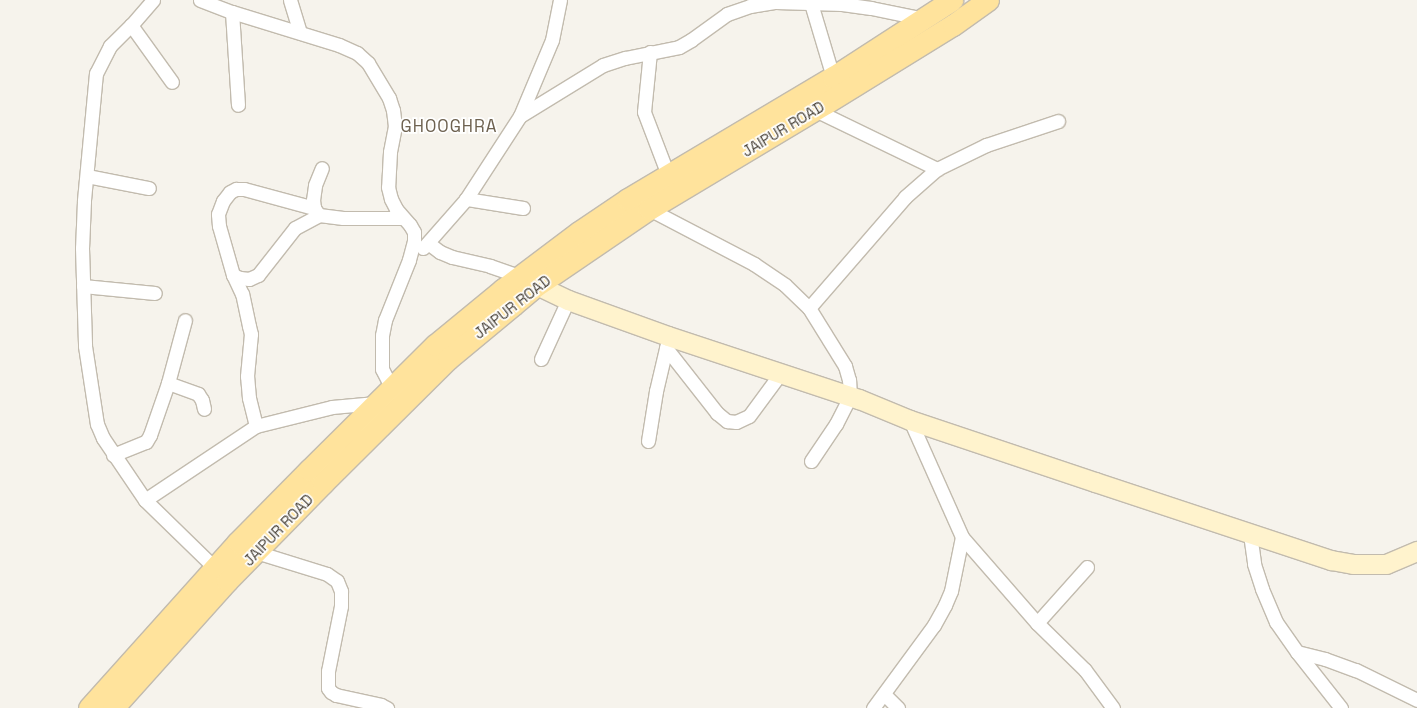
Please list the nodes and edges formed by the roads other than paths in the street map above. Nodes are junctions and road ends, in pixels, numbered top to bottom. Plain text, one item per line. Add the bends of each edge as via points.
1 (152, 0) edge
2 (200, 0) edge
3 (290, 0) edge
4 (560, 0) edge
5 (952, 0) edge
6 (988, 0) edge
7 (811, 1) edge
8 (232, 12) junction
9 (924, 19) junction
10 (132, 25) junction
11 (300, 32) junction
12 (650, 52) junction
13 (172, 82) dead end
14 (823, 94) junction
15 (238, 105) dead end
16 (520, 116) junction
17 (1058, 122) dead end
18 (322, 168) dead end
19 (937, 169) junction
20 (668, 175) junction
21 (87, 176) junction
22 (149, 188) dead end
23 (466, 199) junction
24 (523, 208) dead end
25 (649, 209) junction
26 (317, 212) junction
27 (403, 218) junction
28 (428, 243) junction
29 (409, 260) junction
30 (232, 275) junction
31 (528, 281) junction
32 (83, 286) junction
33 (155, 293) dead end
34 (568, 300) junction
35 (809, 308) junction
36 (185, 320) dead end
37 (667, 342) junction
38 (541, 359) dead end
39 (780, 374) junction
40 (168, 383) junction
41 (397, 397) junction
42 (850, 397) junction
43 (376, 403) junction
44 (204, 409) dead end
45 (910, 420) junction
46 (256, 426) junction
47 (648, 441) dead end
48 (113, 455) junction
49 (811, 461) dead end
50 (145, 500) junction
51 (1250, 534) junction
52 (962, 537) junction
53 (1417, 551) edge
54 (256, 552) junction
55 (1087, 567) dead end
56 (221, 574) junction
57 (1037, 623) junction
58 (1297, 652) junction
59 (884, 694) junction
60 (1417, 700) edge
61 (89, 708) edge
62 (114, 708) edge
63 (387, 708) edge
64 (873, 708) edge
65 (898, 708) edge
66 (1113, 708) edge
67 (1341, 708) edge

1 - 10 street
2 - 8 street
3 - 11 street
4 - 16 street via 552,40
5 - 9 main road, JAIPUR ROAD
6 - 14 main road, JAIPUR ROAD via 953,25
7 - 9 street via 871,8
7 - 12 street via 750,6 727,14 679,47
7 - 14 street
8 - 11 street
8 - 15 street
9 - 14 main road, JAIPUR ROAD via 893,37
10 - 13 street
10 - 21 street via 110,46 96,73
11 - 27 street via 357,53 368,63 389,98 395,126 390,152 388,187 391,199
12 - 16 street via 603,65
12 - 20 street via 644,112
14 - 19 street
14 - 20 main road, JAIPUR ROAD
14 - 25 main road, JAIPUR ROAD
16 - 23 street
17 - 19 street via 986,145
18 - 26 street via 315,185
19 - 35 street via 905,198
20 - 31 main road, JAIPUR ROAD via 579,232
21 - 22 street
21 - 32 street via 82,248
23 - 24 street
23 - 28 street
25 - 31 main road, JAIPUR ROAD
25 - 35 street via 754,264 785,285
26 - 27 street via 343,218
26 - 30 street via 295,228 258,275 248,279
26 - 30 street via 244,189 230,192 218,214
27 - 29 street via 414,232
28 - 29 street
28 - 31 street via 452,258 490,266
29 - 41 street via 385,320 382,335 382,369
30 - 46 street via 242,294 251,334 247,376 248,398
31 - 34 street
31 - 41 main road, JAIPUR ROAD via 435,345
32 - 33 street
32 - 48 street via 85,346 93,403 97,424
34 - 37 street
34 - 38 street
35 - 42 street via 845,366
36 - 40 street
37 - 39 street
37 - 39 street via 717,413 727,421 736,422 749,416
37 - 47 street
39 - 42 street
40 - 44 street via 198,394
40 - 48 street via 146,442
41 - 43 main road, JAIPUR ROAD
41 - 54 main road, JAIPUR ROAD
42 - 45 street
42 - 49 street via 836,424
43 - 46 street via 332,407
43 - 56 main road, JAIPUR ROAD via 238,542
45 - 51 street
45 - 52 street
46 - 50 street
48 - 50 street
50 - 56 street
51 - 53 street via 1331,560 1353,564 1386,564
51 - 58 street via 1254,564 1262,589 1276,622
52 - 57 street
52 - 59 street via 953,584 945,605 934,625
54 - 56 main road, JAIPUR ROAD
54 - 63 street via 327,574 336,581 341,591 341,606 328,672 328,688 336,695
55 - 57 street
56 - 61 main road, JAIPUR ROAD
56 - 62 main road, JAIPUR ROAD
57 - 66 street via 1085,670
58 - 60 street via 1356,670
58 - 67 street
59 - 64 street
59 - 65 street

